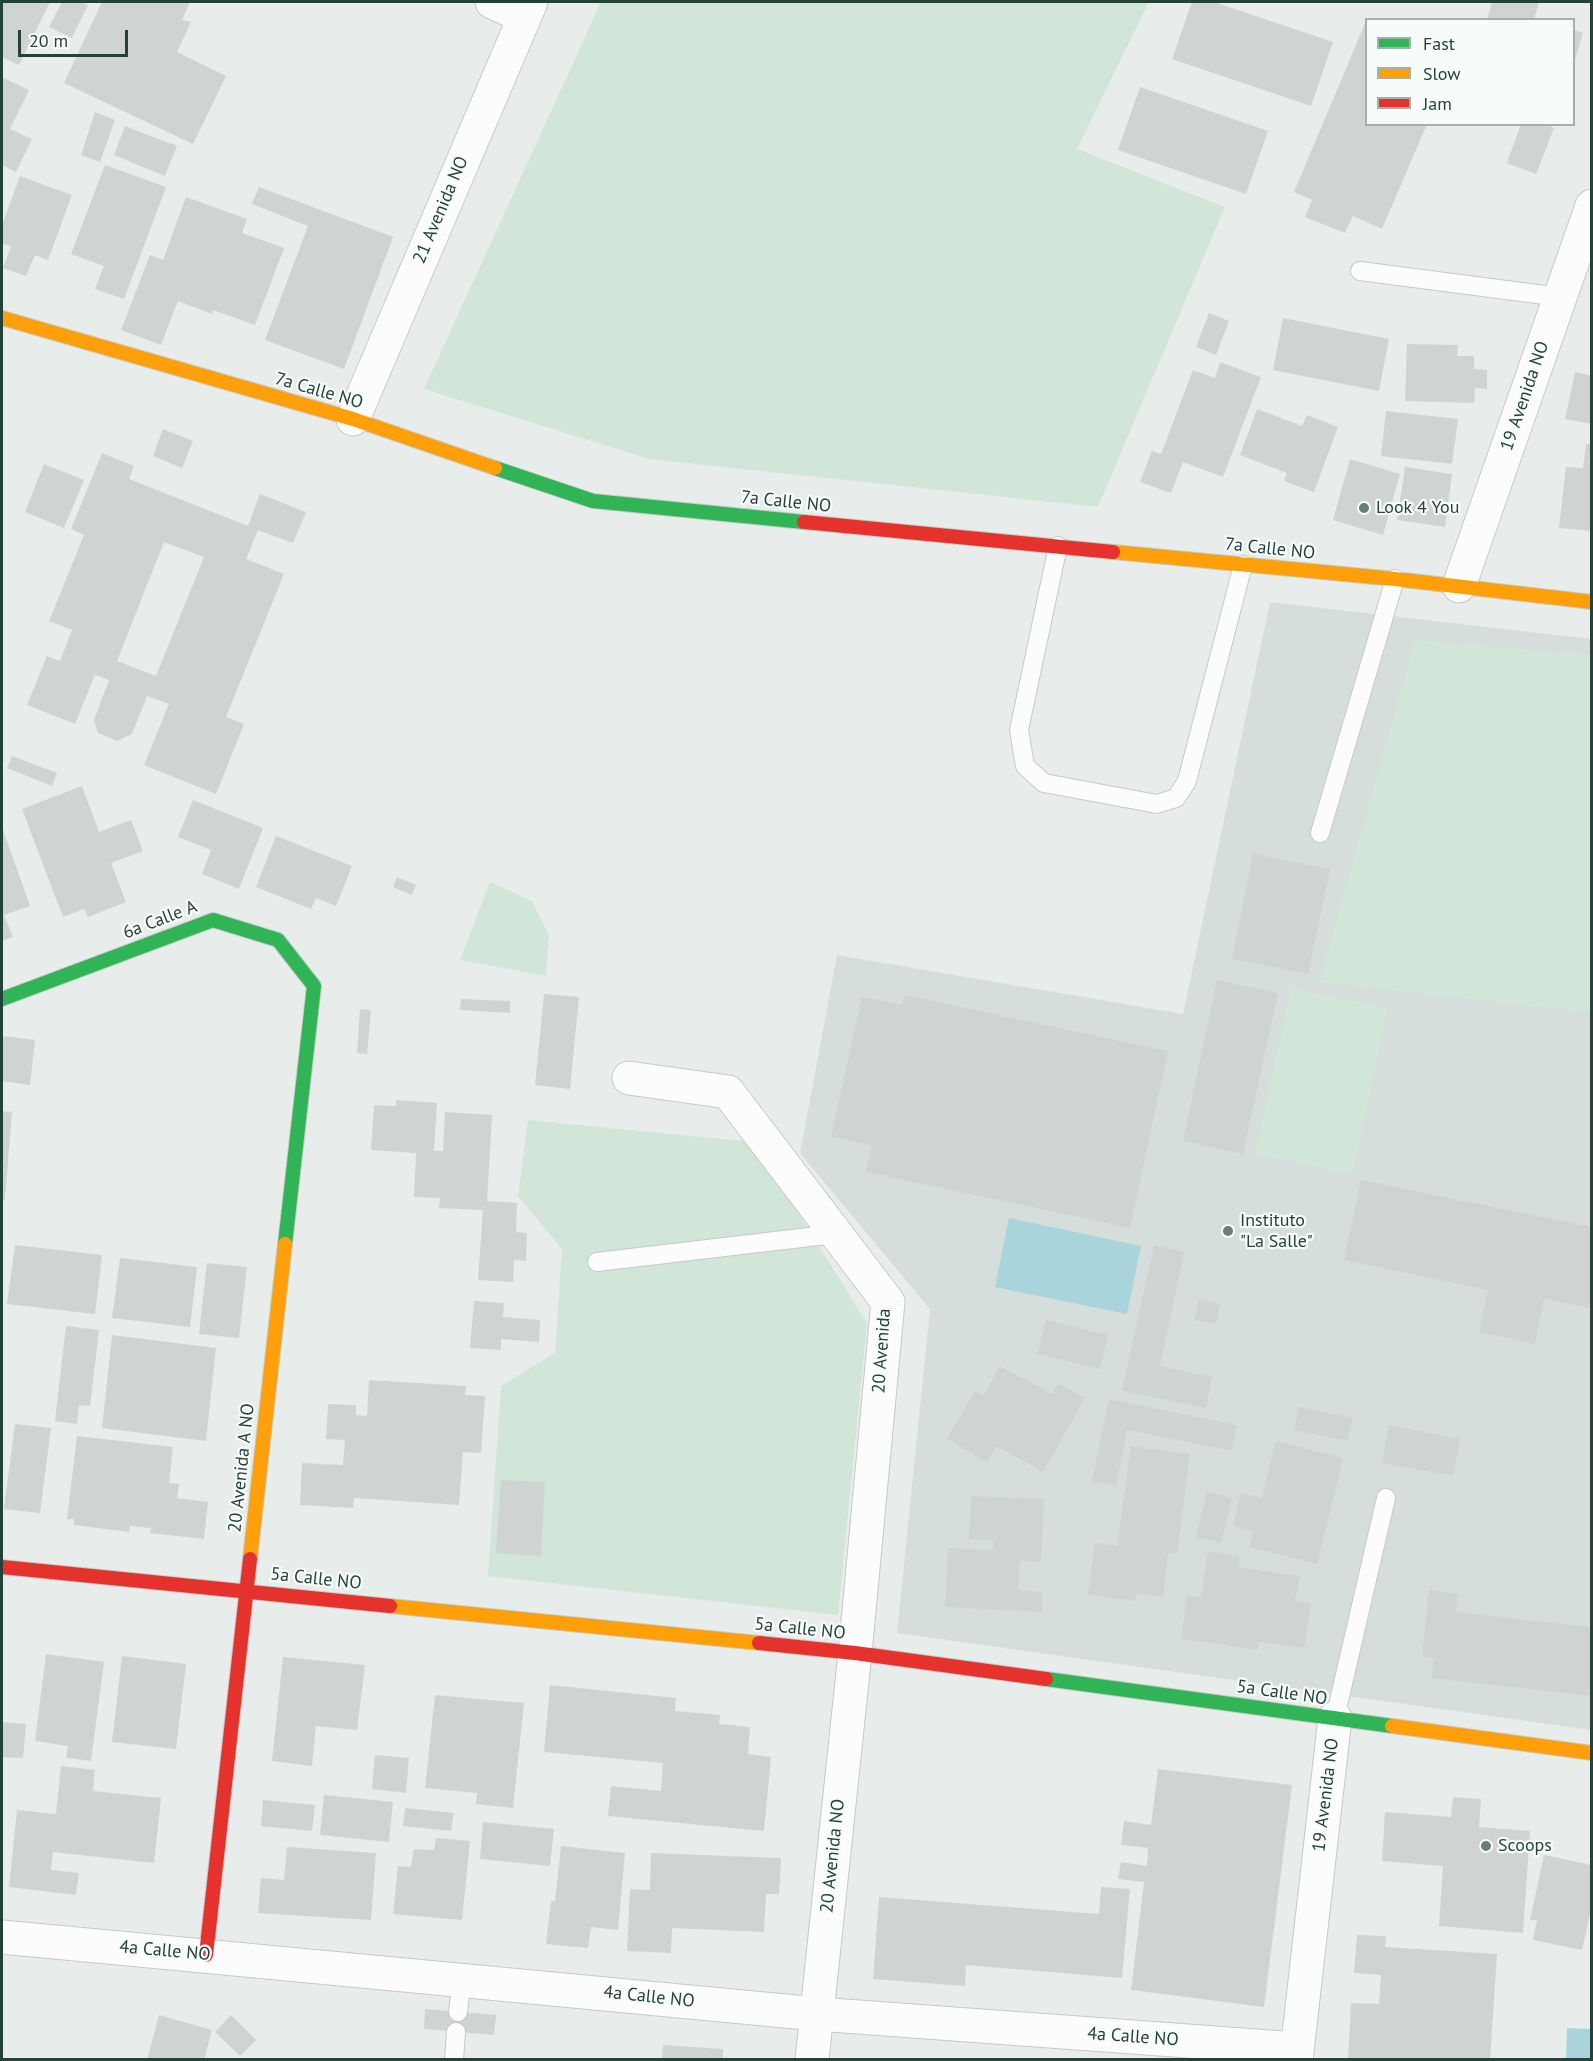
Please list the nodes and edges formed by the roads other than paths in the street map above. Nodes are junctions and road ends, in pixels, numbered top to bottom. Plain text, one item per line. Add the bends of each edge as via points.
1 (492, 2) edge
2 (527, 9) edge
3 (1592, 206) edge
4 (1360, 271) dead end
5 (1560, 297) junction
6 (2, 318) edge
7 (353, 419) junction
8 (1058, 546) junction
9 (1243, 565) junction
10 (1395, 579) junction
11 (1459, 586) junction
12 (1592, 602) edge
13 (1320, 833) dead end
14 (314, 986) joint
15 (2, 999) edge
16 (629, 1078) dead end
17 (835, 1234) junction
18 (597, 1262) dead end
19 (1386, 1498) dead end
20 (2, 1567) edge
21 (247, 1590) junction
22 (855, 1653) junction
23 (1335, 1718) junction
24 (1592, 1753) edge
25 (2, 1937) edge
26 (206, 1955) junction
27 (462, 1978) junction
28 (458, 2012) dead end
29 (817, 2013) junction
30 (456, 2032) dead end
31 (1297, 2054) edge
32 (454, 2060) edge
33 (812, 2060) edge

1 - 2 street
2 - 7 street, 21 Avenida NO
3 - 5 street, 19 Avenida NO
4 - 5 lane
5 - 11 street, 19 Avenida NO
6 - 7 street, 7a Calle NO
7 - 8 street, 7a Calle NO via 593,501
8 - 9 street, 7a Calle NO
8 - 9 lane via 1018,730 1025,766 1044,783 1157,804 1176,798 1187,781
9 - 10 street, 7a Calle NO
10 - 11 street, 7a Calle NO
10 - 13 lane
11 - 12 street, 7a Calle NO
14 - 15 street, 6a Calle A via 278,940 213,920
14 - 21 street, 20 Avenida A NO
16 - 17 street, 20 Avenida via 728,1092
17 - 18 lane
17 - 22 street, 20 Avenida via 888,1302
19 - 23 lane, 19 Avenida NO
20 - 21 street, 5a Calle NO
21 - 22 street, 5a Calle NO
21 - 26 street, 20 Avenida A NO
22 - 23 street, 5a Calle NO
22 - 29 street, 20 Avenida NO
23 - 24 street, 5a Calle NO
23 - 31 street, 19 Avenida NO
25 - 26 street, 4a Calle NO
26 - 27 street, 4a Calle NO
27 - 28 lane
27 - 29 street, 4a Calle NO
29 - 31 street, 4a Calle NO
29 - 33 street, 20 Avenida NO
30 - 32 lane

